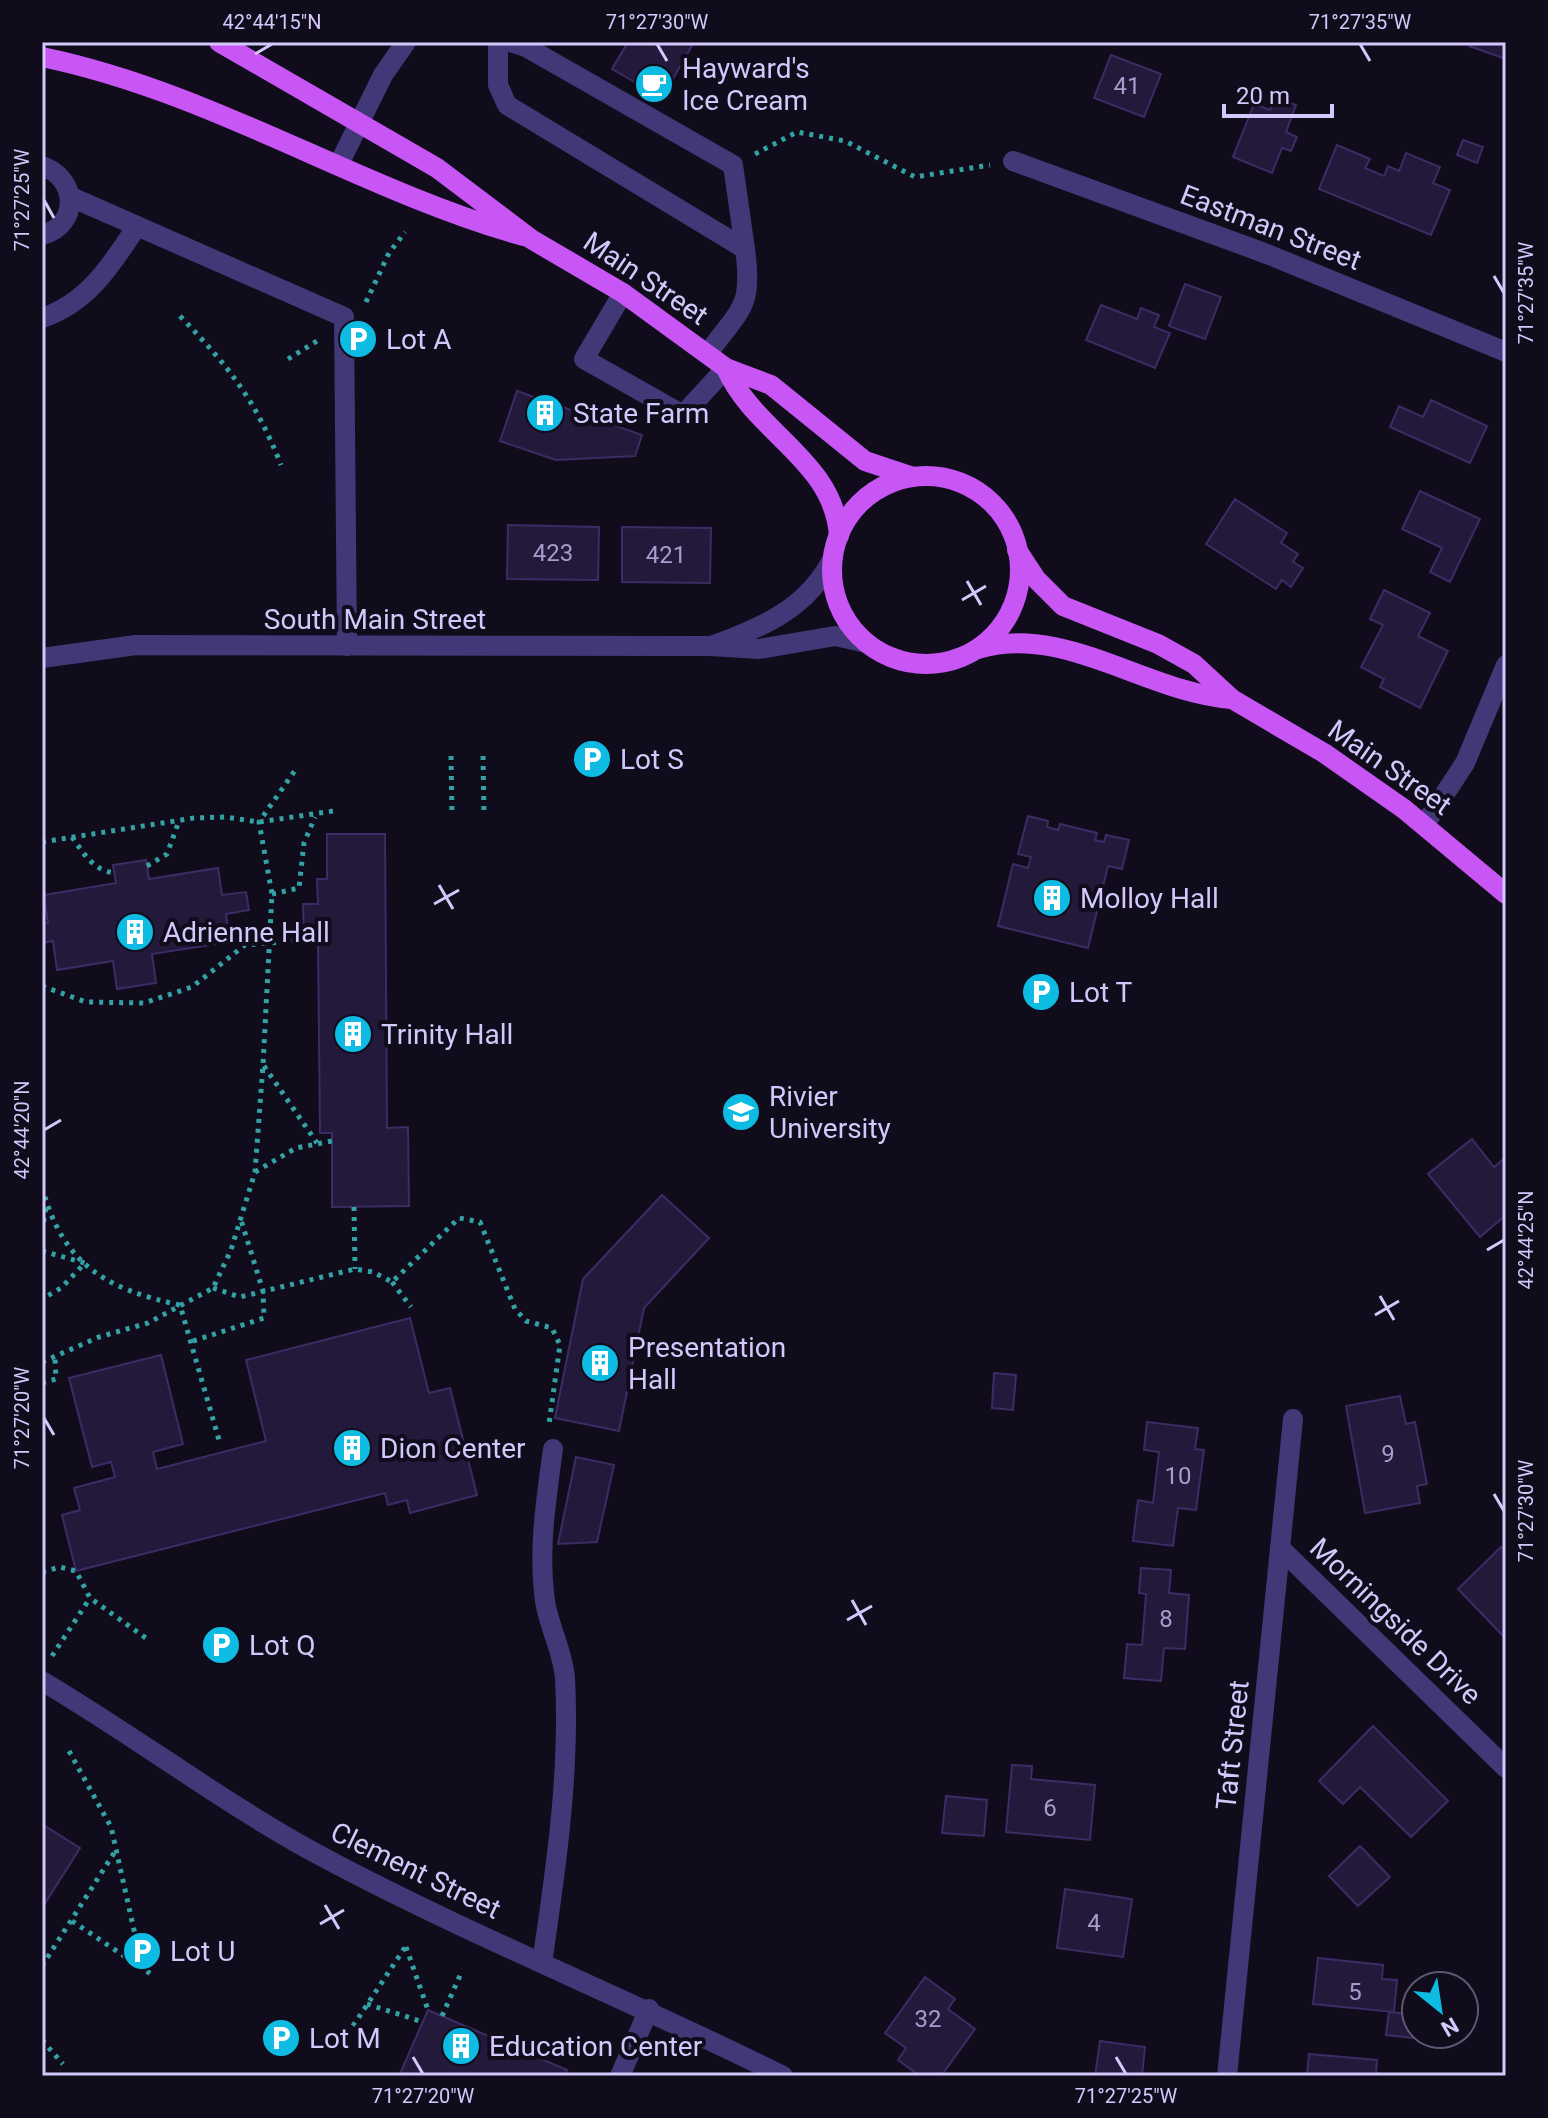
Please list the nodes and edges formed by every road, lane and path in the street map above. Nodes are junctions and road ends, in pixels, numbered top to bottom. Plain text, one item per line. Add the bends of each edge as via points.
1 (219, 42) edge
2 (406, 42) edge
3 (498, 42) edge
4 (510, 42) edge
5 (42, 57) edge
6 (358, 122) junction
7 (1013, 161) joint
8 (339, 164) junction
9 (733, 165) junction
10 (42, 166) edge
11 (71, 197) junction
12 (137, 226) junction
13 (405, 232) dead end
14 (42, 235) edge
15 (531, 239) junction
16 (745, 249) junction
17 (623, 293) junction
18 (362, 310) dead end
19 (180, 316) dead end
20 (42, 318) edge
21 (317, 341) dead end
22 (1506, 352) edge
23 (708, 353) junction
24 (288, 359) dead end
25 (726, 368) junction
26 (281, 465) dead end
27 (913, 477) junction
28 (839, 536) junction
29 (1017, 550) junction
30 (833, 558) junction
31 (867, 643) junction
32 (347, 646) junction
33 (710, 646) junction
34 (974, 650) junction
35 (42, 658) edge
36 (1506, 665) edge
37 (1232, 699) junction
38 (451, 756) dead end
39 (483, 756) dead end
40 (296, 769) dead end
41 (333, 811) dead end
42 (452, 815) dead end
43 (484, 815) dead end
44 (315, 816) junction
45 (179, 821) junction
46 (259, 822) junction
47 (1425, 824) junction
48 (72, 837) junction
49 (42, 842) edge
50 (147, 866) dead end
51 (114, 873) dead end
52 (272, 894) junction
53 (1506, 894) edge
54 (318, 939) dead end
55 (270, 943) junction
56 (42, 986) edge
57 (263, 1065) junction
58 (332, 1141) dead end
59 (317, 1143) junction
60 (255, 1172) junction
61 (42, 1187) edge
62 (47, 1204) junction
63 (354, 1207) dead end
64 (241, 1219) junction
65 (42, 1232) edge
66 (42, 1251) edge
67 (85, 1263) junction
68 (355, 1269) junction
69 (392, 1282) junction
70 (213, 1288) junction
71 (263, 1291) junction
72 (42, 1299) edge
73 (180, 1305) junction
74 (411, 1307) dead end
75 (192, 1341) junction
76 (55, 1359) junction
77 (42, 1362) edge
78 (42, 1383) edge
79 (1293, 1419) dead end
80 (219, 1440) dead end
81 (553, 1449) joint
82 (1280, 1548) junction
83 (42, 1572) edge
84 (90, 1598) junction
85 (150, 1641) dead end
86 (52, 1656) dead end
87 (42, 1681) edge
88 (69, 1751) dead end
89 (1506, 1768) edge
90 (117, 1849) junction
91 (72, 1921) junction
92 (138, 1948) dead end
93 (542, 1963) junction
94 (42, 1966) edge
95 (462, 1971) dead end
96 (154, 1976) dead end
97 (367, 2004) junction
98 (649, 2009) junction
99 (428, 2010) dead end
100 (442, 2016) dead end
101 (423, 2022) dead end
102 (353, 2026) dead end
103 (42, 2040) edge
104 (63, 2064) dead end
105 (620, 2076) edge
106 (783, 2076) edge
107 (1227, 2076) edge

1 - 6 main road, Main Street
2 - 6 street
3 - 16 street via 498,85 507,105
4 - 9 street
5 - 8 main road, Main Street via 171,93
6 - 8 street
6 - 15 main road, Main Street via 464,185
7 - 9 path via 915,177 845,141 797,132
7 - 22 street, Eastman Street via 1267,254
8 - 15 main road, Main Street via 445,212
9 - 16 street
10 - 11 street via 61,176
11 - 12 street
11 - 14 street via 66,220
12 - 20 street via 81,297
12 - 32 street via 344,317
13 - 18 path
15 - 17 main road, Main Street
16 - 23 street via 750,286 746,300
17 - 23 main road, Main Street
17 - 25 street via 584,359 683,415
19 - 26 path via 230,368 262,417
21 - 24 path
23 - 25 main road, Main Street
25 - 27 main road, Main Street via 771,385 865,461
25 - 28 main road, Main Street via 749,407 820,479 836,514
27 - 28 main road via 866,497
27 - 29 main road via 947,479 983,496 1002,515
28 - 30 main road
29 - 34 main road via 1019,581 1012,607
29 - 37 main road, Main Street via 1063,606 1177,654
30 - 31 main road via 836,599 848,623
30 - 33 street, South Main Street via 818,584 789,611
31 - 33 street, South Main Street via 835,636 759,649
31 - 34 main road via 896,659 922,664
32 - 33 street, South Main Street
32 - 35 street, South Main Street via 136,645
34 - 37 main road, Main Street via 1006,642 1048,643 1178,691
36 - 47 street via 1465,763
37 - 47 main road, Main Street via 1344,766
38 - 42 path
39 - 43 path
40 - 46 path
41 - 44 path
44 - 46 path
44 - 52 path via 304,843 299,888
45 - 46 path via 225,817
45 - 48 path
45 - 50 path via 167,854
46 - 52 path
47 - 53 main road, Main Street
48 - 49 path
48 - 51 path via 91,863
52 - 55 path
54 - 55 path
55 - 56 path via 245,945 192,987 144,1003 86,1002
55 - 57 path
57 - 59 path
57 - 60 path
58 - 59 path
59 - 60 path via 279,1155
60 - 64 path
61 - 62 path
62 - 65 path
62 - 67 path
63 - 68 path
64 - 70 path
64 - 71 path
66 - 67 path
67 - 72 path
67 - 73 path via 109,1284 133,1295
68 - 69 path
68 - 71 path
69 - 74 path
69 - 81 path via 459,1218 480,1222 515,1309 526,1321 552,1328 560,1345 548,1433
70 - 71 path via 240,1297
70 - 73 path
71 - 75 path via 264,1318
73 - 75 path
73 - 76 path
75 - 80 path
76 - 77 path
76 - 78 path via 56,1379
79 - 82 street, Taft Street
81 - 93 street via 541,1535 546,1602 565,1673 566,1722 557,1865
82 - 89 street, Morningside Drive
82 - 107 street, Taft Street
83 - 84 path via 60,1567 76,1571
84 - 85 path
84 - 86 path
87 - 93 street, Clement Street via 315,1852
88 - 90 path via 111,1827
90 - 91 path
90 - 92 path
91 - 94 path
91 - 96 path
93 - 98 street, Clement Street
95 - 100 path
97 - 99 path via 406,1946
97 - 101 path
97 - 102 path
98 - 105 street
98 - 106 street, Clement Street
103 - 104 path

